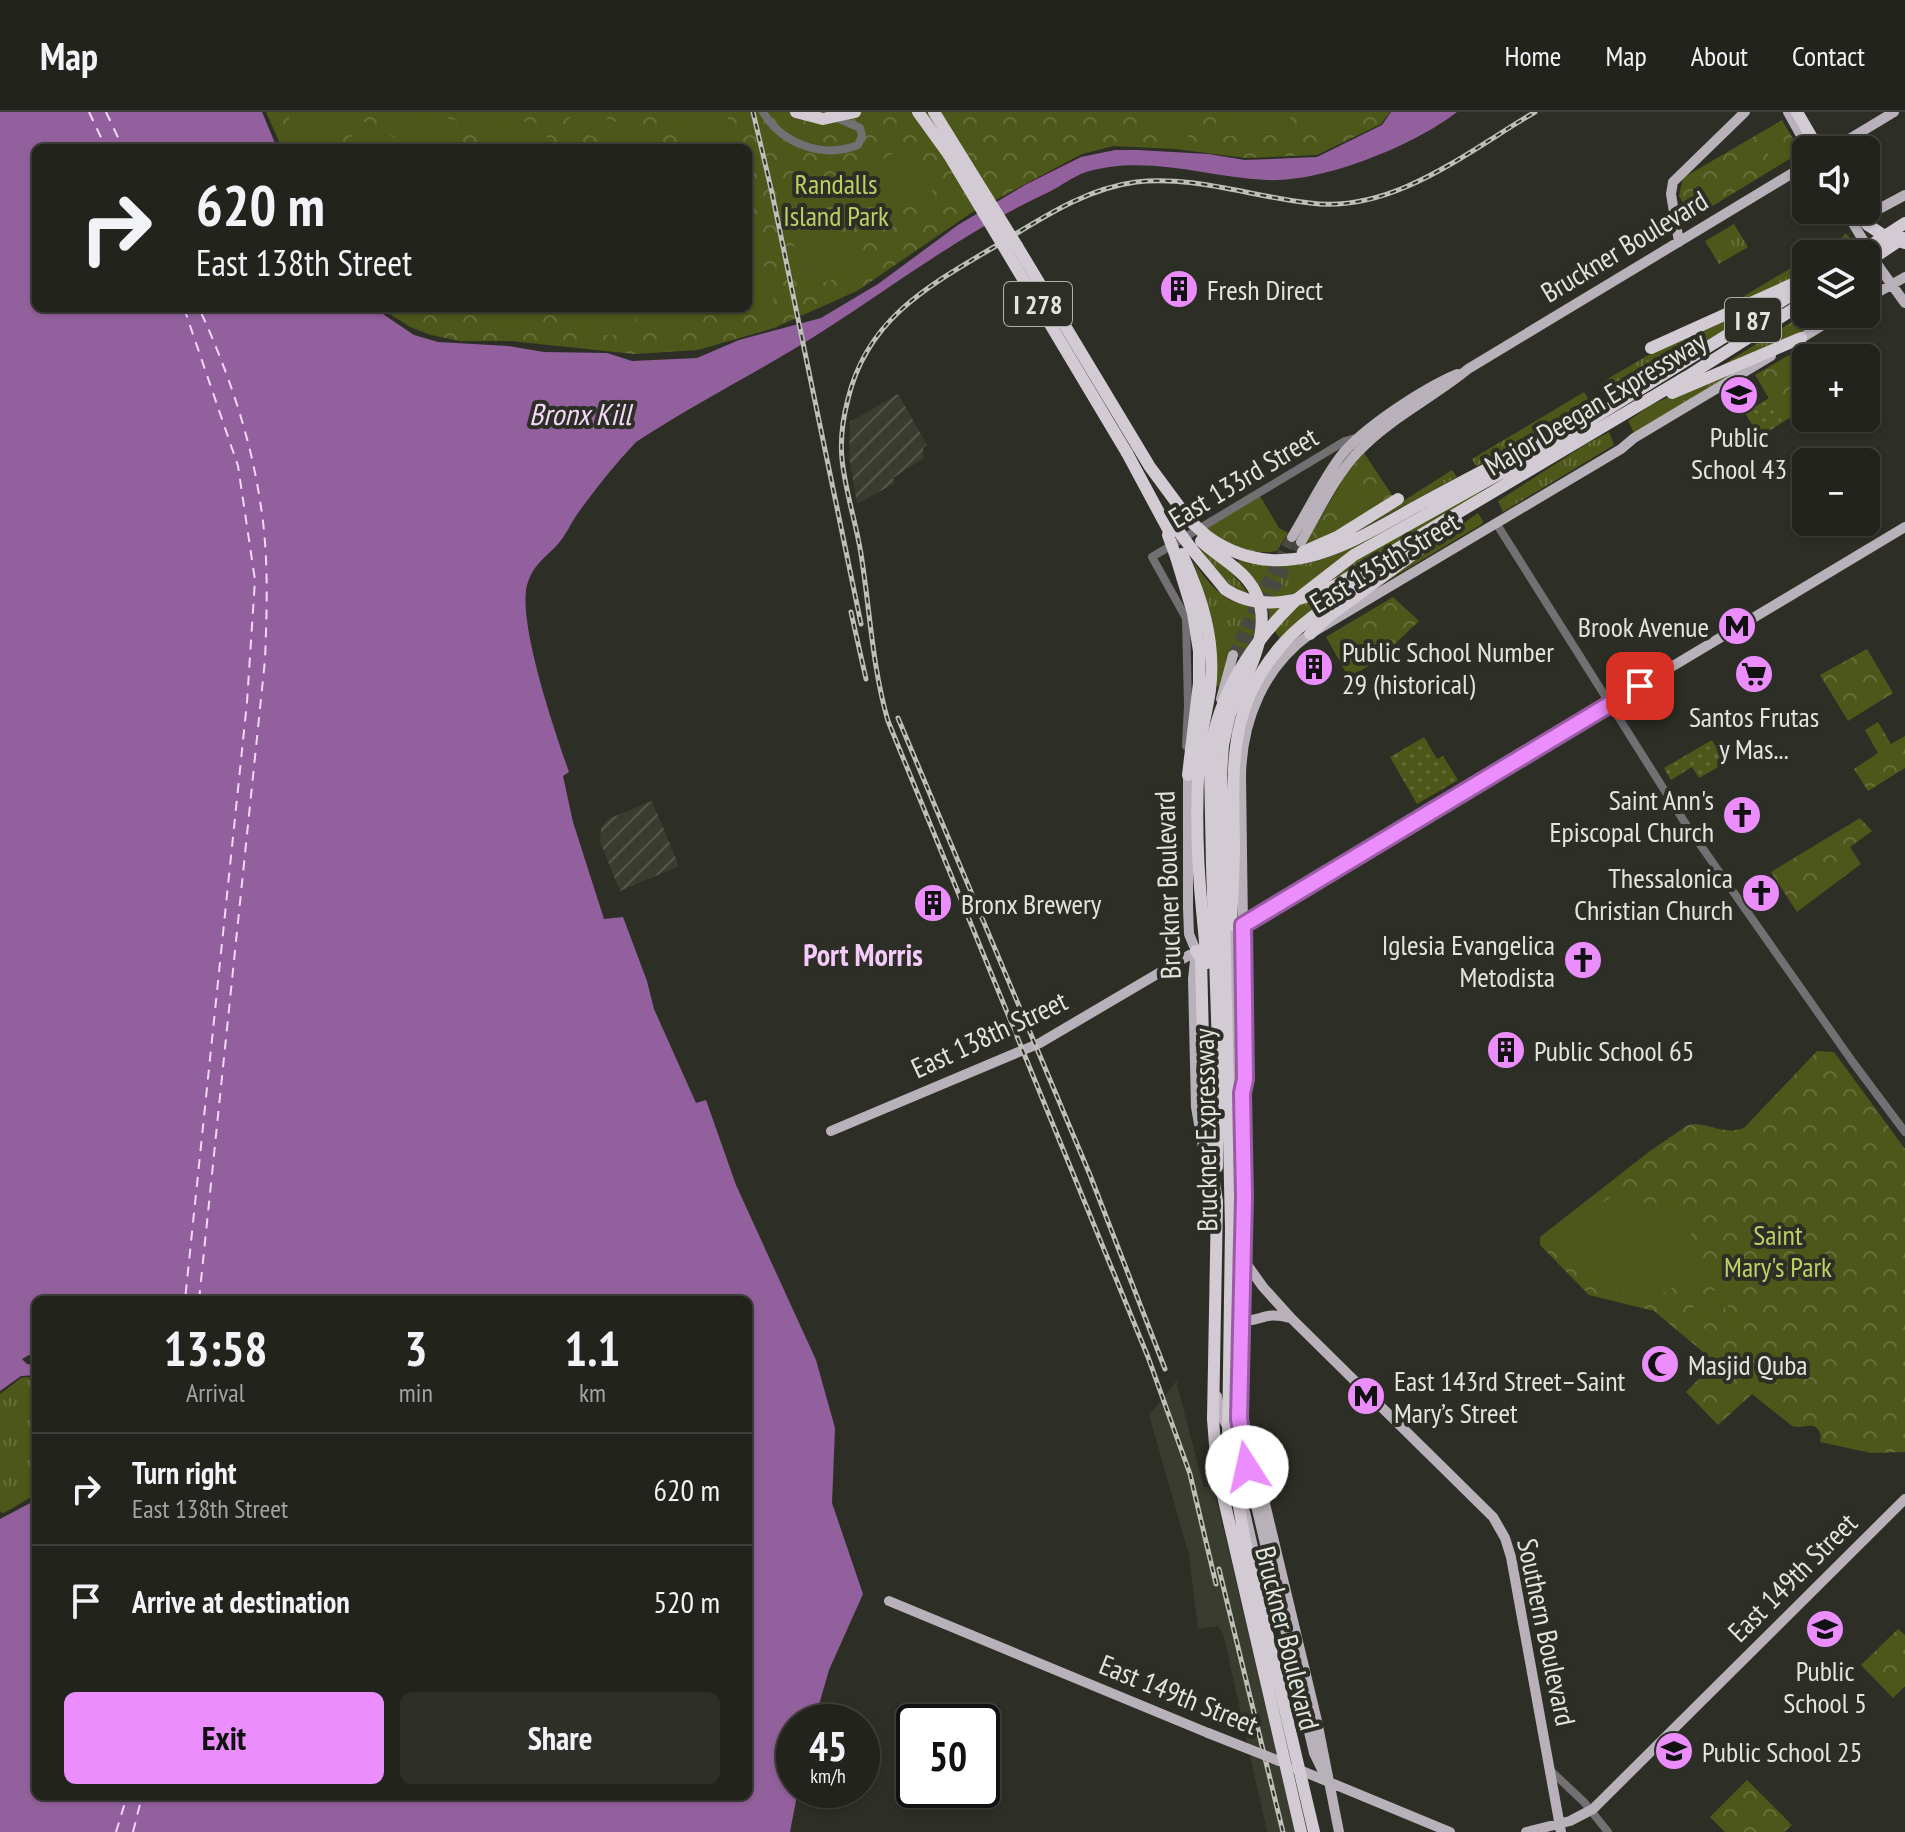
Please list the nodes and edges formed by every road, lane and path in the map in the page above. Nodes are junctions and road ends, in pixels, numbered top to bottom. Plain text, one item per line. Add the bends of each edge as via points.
1 (763, 112) edge
2 (796, 112) edge
3 (818, 112) edge
4 (855, 112) edge
5 (918, 112) edge
6 (925, 112) edge
7 (934, 112) edge
8 (941, 112) edge
9 (1788, 112) edge
10 (1797, 112) edge
11 (1894, 112) edge
12 (1742, 116) edge
13 (1801, 136) edge
14 (1811, 136) edge
15 (1855, 136) edge
16 (949, 155) junction
17 (1792, 173) edge
18 (1905, 195) edge
19 (1880, 208) edge
20 (1905, 223) edge
21 (1867, 224) edge
22 (1879, 240) edge
23 (1905, 240) edge
24 (1679, 242) junction
25 (1017, 246) junction
26 (1880, 259) edge
27 (1880, 273) edge
28 (1905, 277) edge
29 (1792, 284) edge
30 (1892, 284) junction
31 (1880, 291) edge
32 (1792, 295) edge
33 (1905, 303) edge
34 (1792, 309) edge
35 (1818, 328) edge
36 (1801, 338) junction
37 (1651, 348) dead end
38 (1468, 369) junction
39 (1629, 404) junction
40 (1600, 422) junction
41 (1359, 437) junction
42 (1495, 477) junction
43 (1151, 479) junction
44 (1454, 492) junction
45 (1398, 499) dead end
46 (1474, 508) junction
47 (1496, 523) junction
48 (1905, 527) edge
49 (1178, 528) junction
50 (1191, 547) junction
51 (1152, 557) joint
52 (1264, 559) junction
53 (1341, 588) junction
54 (1310, 634) junction
55 (1284, 657) joint
56 (1609, 704) junction
57 (1188, 775) junction
58 (1215, 872) junction
59 (1243, 925) junction
60 (1231, 931) junction
61 (1218, 939) junction
62 (1196, 951) junction
63 (1227, 1012) junction
64 (1217, 1087) junction
65 (1242, 1093) junction
66 (831, 1131) dead end
67 (1905, 1132) edge
68 (1217, 1202) junction
69 (1242, 1257) junction
70 (1225, 1302) junction
71 (1292, 1319) junction
72 (1241, 1321) junction
73 (1216, 1390) junction
74 (1226, 1424) junction
75 (1905, 1499) edge
76 (1250, 1534) junction
77 (1249, 1579) junction
78 (889, 1601) dead end
79 (1300, 1770) junction
80 (1551, 1771) junction
81 (1328, 1782) junction
82 (1590, 1812) junction
83 (1562, 1828) edge
84 (1301, 1832) edge
85 (1314, 1832) edge
86 (1339, 1832) edge
87 (1450, 1832) edge
88 (1526, 1832) edge
89 (1608, 1832) edge

1 - 3 street via 781,134 813,149 860,142 860,128
2 - 4 highway, bridge via 823,119
5 - 16 highway
6 - 16 highway, I 278
7 - 25 highway, I 278, bridge
8 - 25 highway, bridge
9 - 13 main road
10 - 14 highway
11 - 15 main road
12 - 24 main road via 1673,182
16 - 43 highway, I 278, bridge via 1127,453
17 - 24 main road, Bruckner Boulevard
18 - 19 main road
20 - 22 highway
21 - 23 highway, bridge
23 - 26 highway
24 - 38 main road, Bruckner Boulevard
25 - 43 highway, I 278
27 - 30 main road
28 - 30 main road
29 - 37 highway
30 - 31 main road
30 - 33 main road
32 - 39 highway, Major Deegan Expressway / I 87
34 - 39 highway, Major Deegan Expressway / I 87
35 - 36 main road, East 135th Street
36 - 39 highway
36 - 47 main road, East 135th Street
38 - 41 main road, Bruckner Boulevard via 1428,389
38 - 41 main road, Bruckner Boulevard via 1362,448 1296,540 1340,457
39 - 40 highway, Major Deegan Expressway / I 87
40 - 42 highway, Major Deegan Expressway / I 87
40 - 42 highway, Major Deegan Expressway / I 87 via 1579,428
41 - 51 street, East 133rd Street
42 - 44 highway
42 - 46 highway
43 - 49 highway
43 - 49 highway, Bruckner Expressway / I 278 via 1159,514
44 - 52 highway via 1332,551 1296,560
44 - 64 highway, bridge via 1345,560 1285,611 1242,664 1220,712 1210,767
45 - 52 highway via 1325,543
46 - 53 highway, Major Deegan Expressway
46 - 54 highway
47 - 54 main road, East 135th Street
47 - 56 street
48 - 56 main road, East 138th Street
49 - 50 highway, Bruckner Expressway / I 278, bridge
49 - 50 highway, bridge
50 - 52 highway
50 - 53 highway, bridge via 1225,589 1250,600 1282,602
50 - 57 highway via 1199,683
50 - 63 highway, Bruckner Expressway / I 278, bridge via 1240,572 1254,590 1261,618 1258,649 1229,717 1222,754
50 - 64 highway, Bruckner Expressway / I 278, bridge via 1210,643 1199,760 1200,874
51 - 57 street, Bruckner Boulevard via 1186,618
53 - 63 highway, bridge via 1276,651 1255,684 1240,723 1232,764
54 - 55 main road, East 135th Street
55 - 59 main road, Bruckner Boulevard via 1254,708 1242,754
56 - 59 main road, East 138th Street
56 - 67 street via 1687,826
57 - 62 main road, Bruckner Boulevard via 1189,934
58 - 60 main road, Bruckner Boulevard via 1214,751 1220,704 1237,657 1220,757
58 - 61 main road, Bruckner Boulevard
58 - 62 main road
59 - 60 main road, East 138th Street
59 - 65 main road, Bruckner Boulevard
60 - 61 main road, East 138th Street
60 - 65 main road, Bruckner Boulevard via 1237,1081
61 - 62 main road, East 138th Street
61 - 70 main road, Bruckner Boulevard
62 - 66 main road, East 138th Street via 1040,1043
62 - 68 highway via 1201,958 1205,1123
62 - 73 main road, Bruckner Boulevard via 1196,1107 1220,1233
63 - 85 highway, Bruckner Expressway / I 278, bridge via 1228,1443 1244,1536
64 - 68 highway, Bruckner Expressway / I 278
65 - 69 main road, Bruckner Boulevard
68 - 84 highway, Bruckner Expressway / I 278, bridge via 1217,1470
69 - 71 main road, Southern Boulevard
69 - 72 main road, Bruckner Boulevard
70 - 72 main road
70 - 74 main road, Bruckner Boulevard
71 - 72 main road via 1272,1314
71 - 80 main road, Southern Boulevard via 1500,1529 1511,1557
72 - 81 main road, Bruckner Boulevard via 1239,1419 1250,1481 1314,1753
73 - 74 main road
73 - 77 main road, Bruckner Boulevard via 1218,1452
74 - 76 main road, Bruckner Boulevard
75 - 82 main road, East 149th Street
76 - 77 main road
76 - 79 main road, Bruckner Boulevard
77 - 79 main road, Bruckner Boulevard
78 - 79 main road, East 149th Street, bridge
79 - 81 main road, East 149th Street
79 - 85 main road, Bruckner Boulevard
80 - 82 street
80 - 83 main road, Southern Boulevard
81 - 86 main road, Bruckner Boulevard
81 - 87 main road, East 149th Street
82 - 83 main road, East 149th Street
82 - 89 street
83 - 88 main road, East 149th Street

